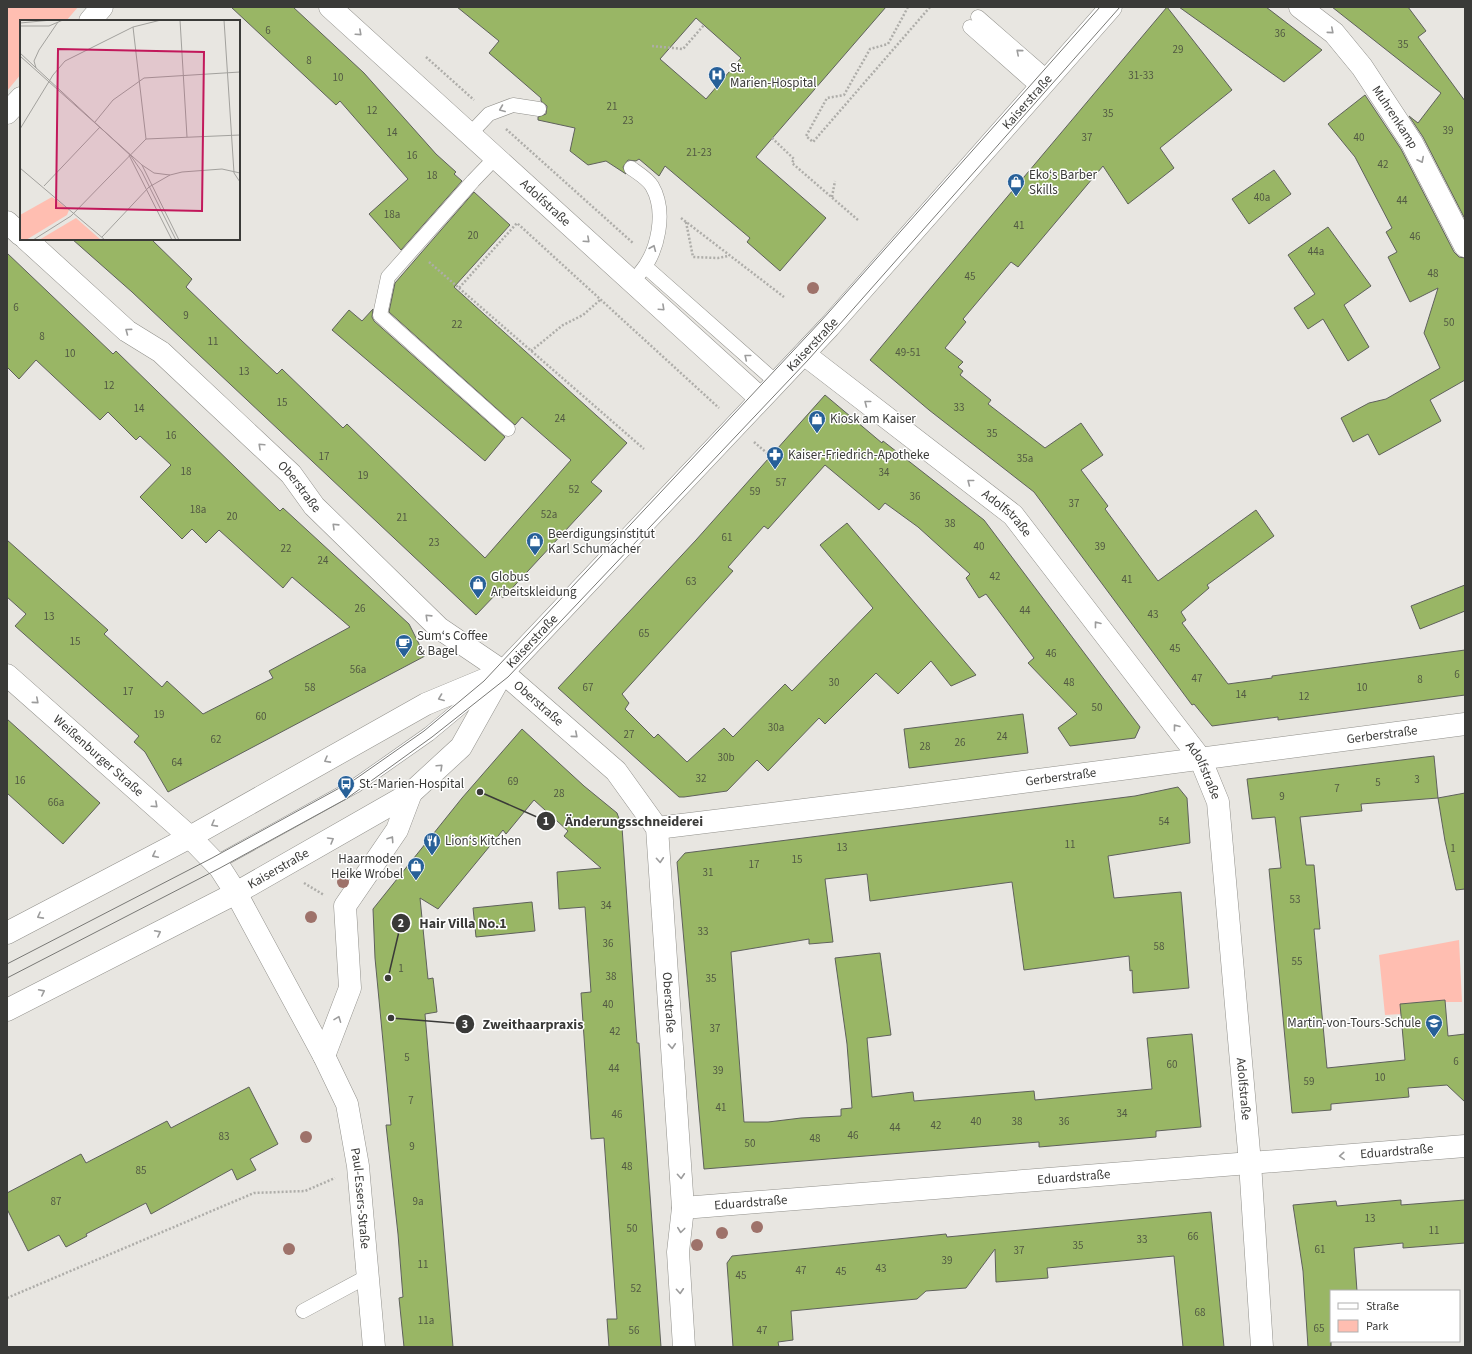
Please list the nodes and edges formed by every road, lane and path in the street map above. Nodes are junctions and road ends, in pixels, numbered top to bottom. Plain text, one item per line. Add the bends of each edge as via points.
1 (102, 7) edge
2 (330, 7) edge
3 (908, 7) edge
4 (930, 7) edge
5 (1111, 7) edge
6 (1300, 7) edge
7 (91, 20) edge
8 (974, 22) dead end
9 (704, 25) dead end
10 (888, 44) junction
11 (652, 46) dead end
12 (894, 48) junction
13 (421, 53) dead end
14 (1044, 83) junction
15 (844, 95) junction
16 (20, 99) edge
17 (850, 99) junction
18 (539, 109) dead end
19 (7, 114) edge
20 (489, 114) junction
21 (470, 134) junction
22 (772, 138) dead end
23 (496, 157) junction
24 (631, 168) dead end
25 (835, 181) dead end
26 (832, 197) junction
27 (657, 199) junction
28 (858, 220) dead end
29 (7, 222) edge
30 (686, 222) junction
31 (20, 234) edge
32 (27, 240) edge
33 (1465, 246) edge
34 (414, 248) junction
35 (728, 256) junction
36 (640, 274) junction
37 (459, 288) junction
38 (784, 298) dead end
39 (600, 300) junction
40 (531, 351) junction
41 (804, 354) junction
42 (776, 382) junction
43 (760, 398) junction
44 (736, 425) junction
45 (508, 429) dead end
46 (644, 449) dead end
47 (768, 454) dead end
48 (503, 672) junction
49 (7, 675) edge
50 (1465, 724) edge
51 (1200, 758) junction
52 (412, 794) junction
53 (657, 828) junction
54 (190, 837) junction
55 (216, 863) junction
56 (236, 893) junction
57 (7, 934) edge
58 (7, 1010) edge
59 (324, 1056) junction
60 (1465, 1146) edge
61 (1250, 1163) junction
62 (305, 1191) dead end
63 (684, 1208) junction
64 (368, 1276) junction
65 (7, 1298) edge
66 (303, 1311) dead end
67 (374, 1347) edge
68 (684, 1347) edge
69 (1262, 1347) edge

1 - 7 street
2 -> 21 street, Adolfstraße
3 - 10 path
4 - 12 path
5 - 14 street, Kaiserstraße
6 -> 33 street, Muhrenkamp via 1334,33 1362,67 1412,142
8 - 14 lane
9 - 11 path via 683,49
10 - 12 path
10 - 15 path via 870,49
12 - 17 path
13 - 20 path
14 - 41 street, Kaiserstraße
15 - 17 path
15 - 17 path via 827,98 806,136 813,142
16 - 19 street
18 -> 20 lane via 513,105
20 - 21 lane
20 - 36 path via 632,241
21 - 23 street, Adolfstraße
22 - 26 path via 794,159 792,163
23 - 34 lane
23 -> 36 street, Adolfstraße
24 - 27 lane via 652,185
25 - 26 path
26 - 28 path
27 - 30 path
36 -> 27 lane via 658,239
29 - 31 street
30 - 35 path
30 - 35 path via 693,257
48 -> 32 street, Oberstraße via 439,628 314,506 280,463 161,352 127,331
34 - 37 path
34 - 45 lane via 388,277 380,315
35 - 38 path
42 -> 36 lane, Adolfstraße
36 -> 43 street, Adolfstraße
37 - 39 path via 517,223
37 - 40 path
39 - 40 path
39 - 44 path
40 - 46 path
41 - 42 street, Kaiserstraße
51 -> 41 street, Adolfstraße via 1012,515
42 - 43 street, Kaiserstraße
43 - 44 street, Kaiserstraße
44 - 47 path
44 - 48 street, Kaiserstraße
52 -> 48 street, Kaiserstraße via 461,747
48 -> 53 street, Oberstraße via 616,771
48 -> 54 street, Kaiserstraße via 426,704
48 - 55 lane via 429,734 355,786
49 -> 54 street, Weißenburger Straße
50 - 51 street, Gerberstraße
51 - 53 street, Gerberstraße
51 - 61 street, Adolfstraße via 1218,802
56 -> 52 street, Kaiserstraße
59 -> 52 street via 350,988 345,906 397,830
53 -> 63 street, Oberstraße
54 - 55 street, Weißenburger Straße
54 -> 57 street, Kaiserstraße
55 - 56 street, Paul-Essers-Straße
58 -> 56 street, Kaiserstraße
56 - 59 street, Paul-Essers-Straße
59 - 64 street, Paul-Essers-Straße via 347,1104 358,1166
60 -> 61 street, Eduardstraße
61 - 63 street, Eduardstraße
61 - 69 street, Adolfstraße
62 - 65 path via 254,1193
63 -> 68 street, Oberstraße via 678,1252
64 - 66 lane
64 - 67 street, Paul-Essers-Straße

